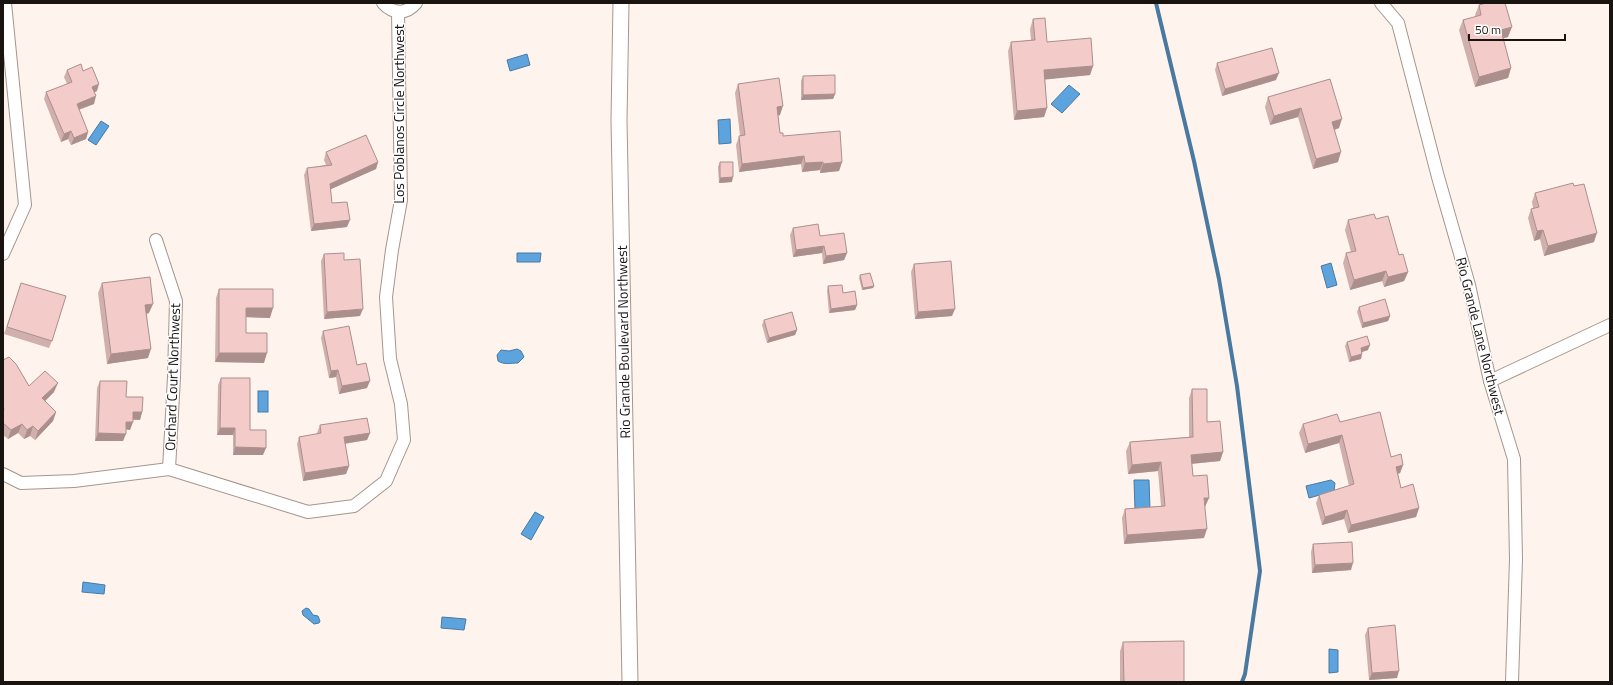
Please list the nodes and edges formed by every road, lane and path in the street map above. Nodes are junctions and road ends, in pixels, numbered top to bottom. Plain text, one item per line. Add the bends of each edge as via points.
1 (5, 3) edge
2 (383, 3) edge
3 (416, 3) edge
4 (621, 3) edge
5 (1381, 3) edge
6 (398, 12) junction
7 (156, 240) dead end
8 (3, 254) edge
9 (1610, 325) edge
10 (1490, 381) junction
11 (169, 469) junction
12 (3, 474) edge
13 (630, 682) edge
14 (1512, 682) edge

1 - 8 street via 25,205
2 - 6 street
3 - 6 street via 406,11
4 - 13 street, Rio Grande Boulevard Northwest via 619,127
5 - 10 street, Rio Grande Lane Northwest via 1398,23 1469,285
6 - 11 street, Los Poblanos Circle Northwest via 401,200 386,297 390,359 401,404 404,440 386,481 354,506 308,512
7 - 11 street, Orchard Court Northwest via 176,302
9 - 10 street
10 - 14 street, Rio Grande Lane Northwest via 1514,459 1516,558
11 - 12 street, Los Poblanos Circle Northwest via 74,481 21,483

